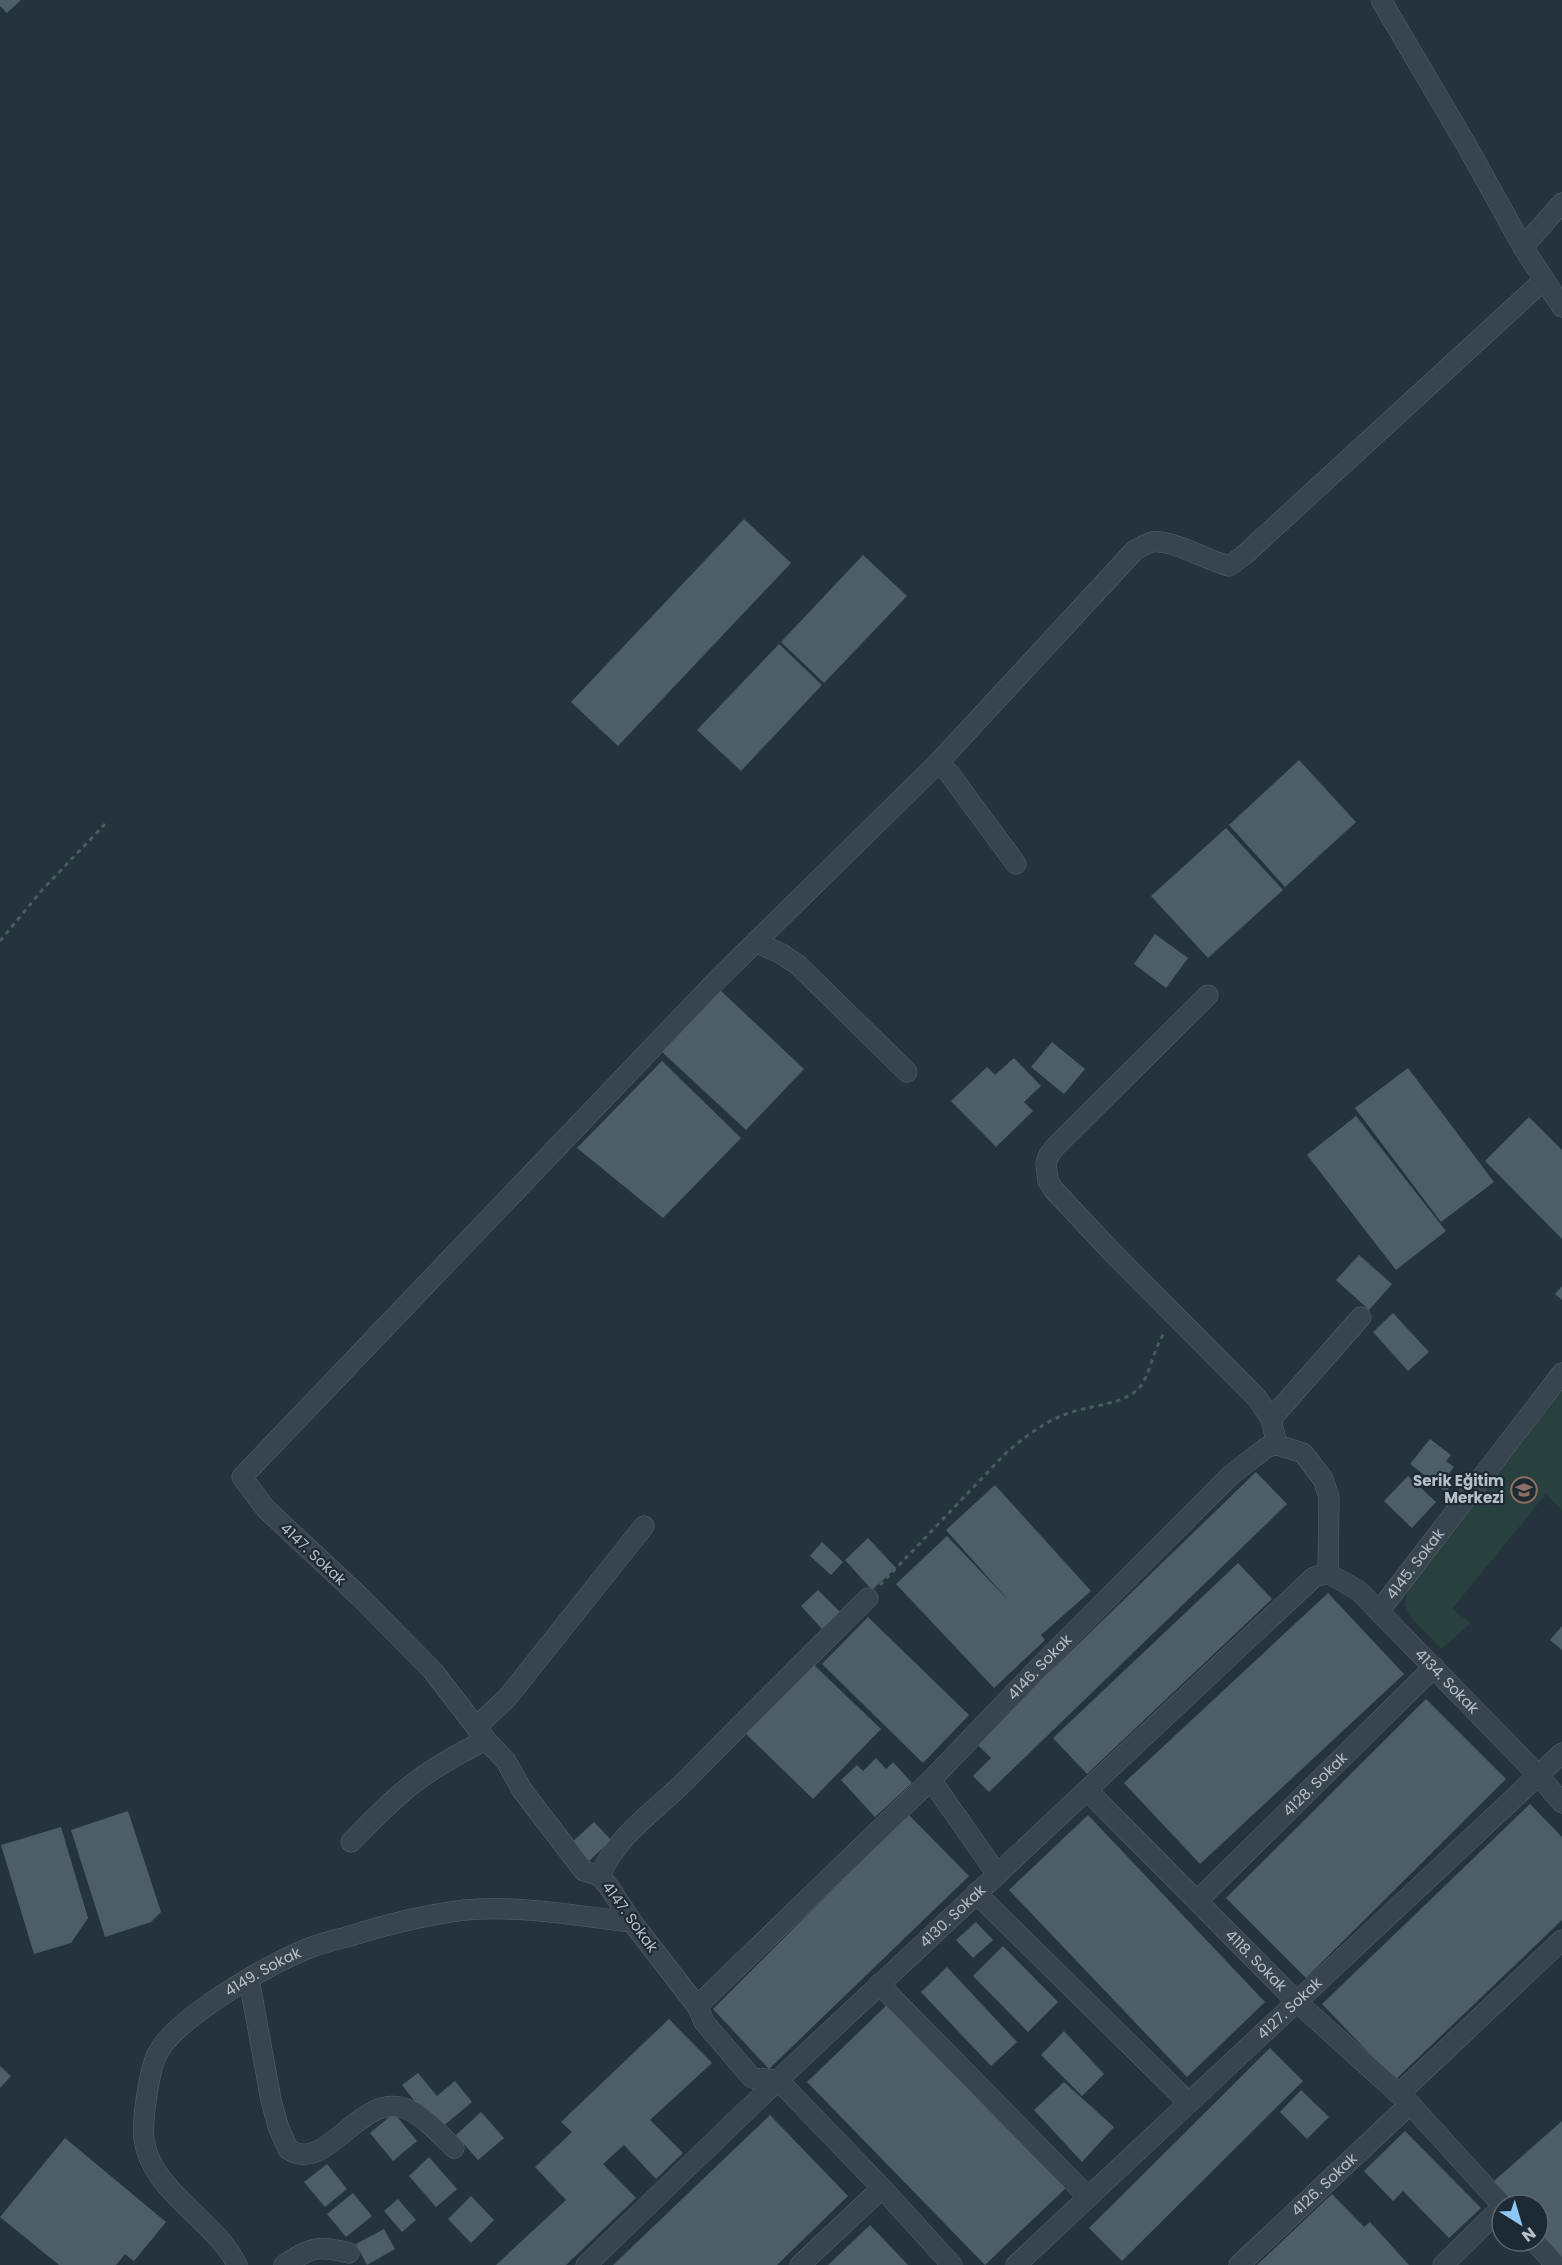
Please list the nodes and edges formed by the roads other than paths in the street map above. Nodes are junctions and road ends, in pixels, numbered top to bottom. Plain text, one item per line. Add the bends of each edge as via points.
1 (1381, 0) edge
2 (1562, 203) edge
3 (1523, 247) junction
4 (1544, 280) junction
5 (1562, 306) edge
6 (938, 763) junction
7 (1016, 864) dead end
8 (755, 942) junction
9 (1208, 995) dead end
10 (907, 1072) dead end
11 (1361, 1317) dead end
12 (1562, 1373) edge
13 (1271, 1419) junction
14 (1277, 1445) junction
15 (644, 1526) dead end
16 (1325, 1573) junction
17 (868, 1598) road end
18 (1380, 1610) junction
19 (1434, 1667) junction
20 (481, 1733) junction
21 (1562, 1753) edge
22 (1539, 1776) junction
23 (931, 1780) junction
24 (1087, 1790) junction
25 (1562, 1803) edge
26 (351, 1842) dead end
27 (997, 1874) junction
28 (600, 1876) junction
29 (976, 1893) junction
30 (1197, 1901) junction
31 (632, 1922) junction
32 (1562, 1940) edge
33 (249, 1979) junction
34 (879, 1984) junction
35 (1297, 2002) junction
36 (697, 2006) junction
37 (778, 2080) junction
38 (1404, 2099) junction
39 (1189, 2103) junction
40 (454, 2148) dead end
41 (882, 2188) junction
42 (1490, 2193) edge
43 (1088, 2197) junction
44 (1490, 2218) edge
45 (349, 2253) dead end
46 (1545, 2253) edge
47 (237, 2265) edge
48 (284, 2265) edge
49 (586, 2265) edge
50 (800, 2265) edge
51 (952, 2265) edge
52 (1016, 2265) edge
53 (1239, 2265) edge
54 (1443, 2265) edge
55 (1556, 2265) edge

1 - 3 street
2 - 3 street
3 - 4 street
4 - 5 street
4 - 6 street via 1229,566 1178,546 1151,542 1135,550
6 - 7 street
6 - 8 street
8 - 10 street via 798,965
8 - 20 street, 4147. Sokak via 242,1478 266,1509 409,1645
9 - 13 street via 1056,1146 1046,1163 1048,1181 1102,1242 1257,1398
11 - 13 street
12 - 18 street, 4145. Sokak
13 - 14 street
14 - 16 street via 1303,1453 1323,1479 1329,1497
14 - 23 street, 4146. Sokak via 1267,1447 1231,1475
15 - 20 street
16 - 18 street, 4134. Sokak via 1359,1591
16 - 24 street, 4130. Sokak via 1305,1585
17 - 28 street via 630,1832 606,1861
18 - 19 street, 4134. Sokak
19 - 22 street, 4134. Sokak
19 - 30 street, 4128. Sokak
20 - 26 street via 399,1795
20 - 28 street, 4147. Sokak via 506,1761 522,1790 584,1871
21 - 22 street, 4127. Sokak
22 - 25 street, 4134. Sokak
22 - 35 street, 4127. Sokak
23 - 27 street
23 - 36 street, 4146. Sokak
24 - 27 street, 4130. Sokak
24 - 30 street, 4118. Sokak
27 - 29 street, 4130. Sokak
28 - 31 street, 4147. Sokak
29 - 34 street, 4130. Sokak
29 - 39 street
30 - 35 street, 4118. Sokak
31 - 33 street, 4149. Sokak via 510,1910 467,1910 416,1917 308,1949
31 - 36 street, 4147. Sokak
32 - 38 street, 4126. Sokak
33 - 40 street via 271,2100 288,2149 298,2154 316,2151 371,2112 391,2106 419,2116
33 - 47 street, 4149. Sokak via 199,2012 159,2050 148,2088 144,2137 153,2166 166,2184 217,2237
34 - 37 street, 4130. Sokak
34 - 43 street
35 - 38 street, 4118. Sokak
35 - 39 street, 4127. Sokak
36 - 37 street, 4147. Sokak via 704,2022 752,2078
37 - 41 street
37 - 49 street, 4130. Sokak
38 - 42 street, 4118. Sokak
38 - 53 street, 4126. Sokak
39 - 43 street, 4127. Sokak
41 - 50 street
41 - 51 street
43 - 52 street, 4127. Sokak
44 - 54 street
45 - 48 street via 316,2248
46 - 55 street

